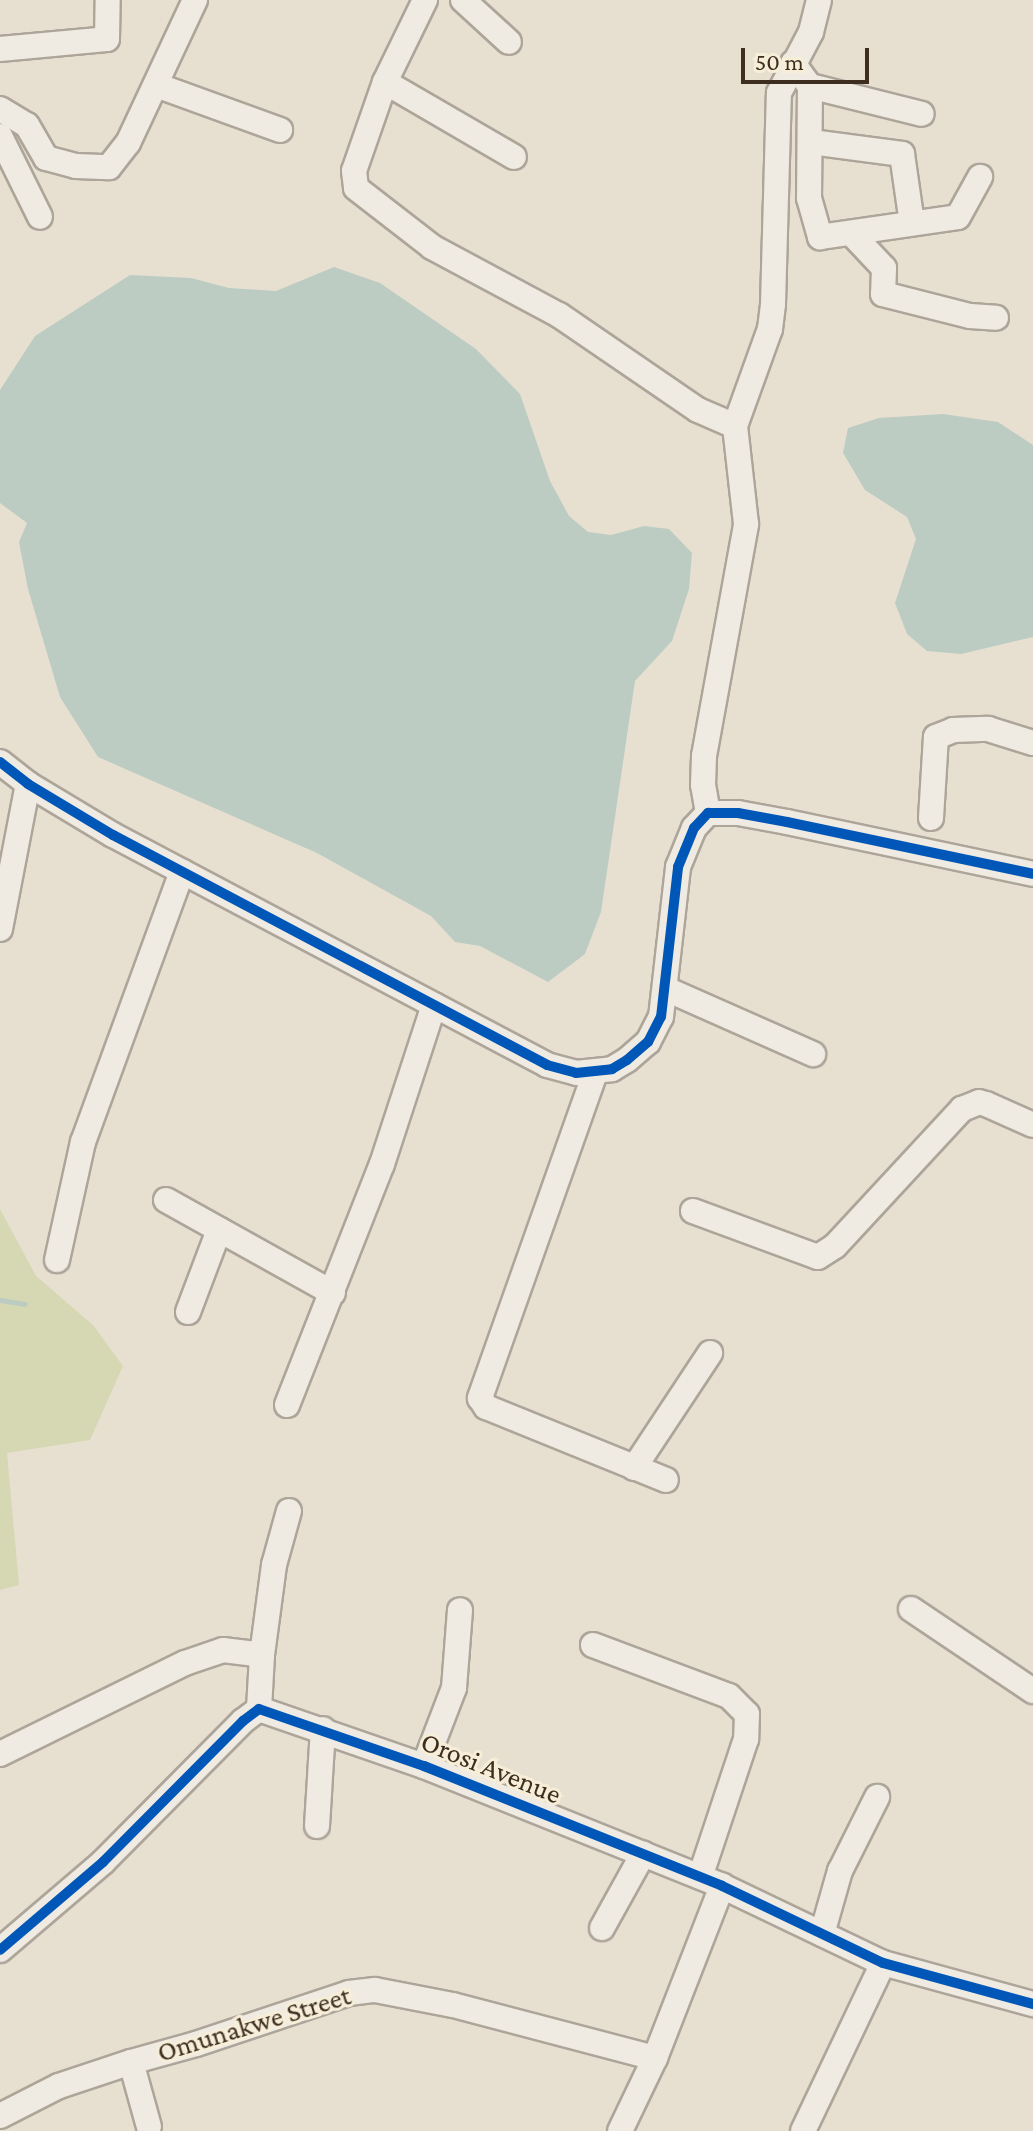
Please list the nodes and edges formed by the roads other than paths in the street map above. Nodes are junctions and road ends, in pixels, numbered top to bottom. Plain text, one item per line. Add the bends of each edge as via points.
1 (108, 0) edge
2 (195, 0) edge
3 (425, 0) edge
4 (463, 0) edge
5 (819, 0) edge
6 (509, 42) dead end
7 (0, 49) edge
8 (793, 63) junction
9 (385, 82) junction
10 (156, 85) junction
11 (810, 86) junction
12 (0, 109) edge
13 (922, 114) dead end
14 (280, 130) dead end
15 (0, 136) edge
16 (811, 142) junction
17 (514, 157) dead end
18 (980, 177) dead end
19 (40, 217) dead end
20 (912, 223) junction
21 (851, 233) junction
22 (996, 318) dead end
23 (735, 426) junction
24 (1033, 743) edge
25 (0, 762) edge
26 (28, 784) junction
27 (708, 813) junction
28 (931, 818) dead end
29 (182, 872) junction
30 (1033, 874) edge
31 (0, 929) edge
32 (666, 989) junction
33 (434, 1005) junction
34 (813, 1054) dead end
35 (595, 1073) junction
36 (1033, 1125) edge
37 (166, 1200) dead end
38 (693, 1211) dead end
39 (219, 1230) junction
40 (57, 1260) dead end
41 (333, 1293) junction
42 (188, 1312) dead end
43 (710, 1353) dead end
44 (287, 1405) dead end
45 (634, 1468) junction
46 (666, 1480) dead end
47 (289, 1511) dead end
48 (911, 1609) dead end
49 (460, 1610) dead end
50 (593, 1645) dead end
51 (262, 1655) junction
52 (1031, 1686) edge
53 (259, 1709) junction
54 (323, 1729) junction
55 (0, 1754) edge
56 (424, 1766) junction
57 (877, 1797) dead end
58 (317, 1826) dead end
59 (643, 1854) junction
60 (711, 1882) junction
61 (602, 1928) dead end
62 (822, 1934) junction
63 (0, 1950) edge
64 (883, 1963) junction
65 (1033, 2004) edge
66 (655, 2058) junction
67 (131, 2062) junction
68 (0, 2116) edge
69 (149, 2127) dead end
70 (620, 2131) edge
71 (803, 2131) edge

1 - 7 street via 107,39
2 - 10 street
3 - 9 street
4 - 6 street
5 - 8 street via 811,32
8 - 11 street
8 - 23 street via 779,93 770,329
9 - 17 street
9 - 23 street via 354,171 356,188 366,198 432,247 559,315 698,410
10 - 12 street via 128,143 109,167 46,158 27,125
10 - 14 street
11 - 13 street
11 - 16 street
15 - 19 street
16 - 20 street via 902,154
16 - 21 street via 809,198 820,237
18 - 20 street via 958,217
20 - 21 street
21 - 22 street via 884,268 883,294
23 - 27 street via 746,524 704,756
24 - 28 street via 988,729 953,730 936,737
25 - 26 street
26 - 29 street
26 - 31 street
27 - 30 street via 787,822
27 - 32 street via 694,828 678,867
29 - 33 street
29 - 40 street via 83,1142
32 - 34 street
32 - 35 street via 661,1017 648,1042 612,1069
33 - 35 street via 547,1065
33 - 41 street
35 - 45 street via 479,1395 486,1407
36 - 38 street via 986,1104 962,1109 835,1246 818,1257
37 - 39 street
39 - 41 street
39 - 42 street
41 - 44 street
43 - 45 street
45 - 46 street
47 - 51 street via 274,1565
48 - 52 street
49 - 56 street via 454,1688
50 - 60 street via 729,1696 747,1714 746,1739
51 - 53 street
51 - 55 street via 223,1650 185,1663
53 - 54 street, Orosi Avenue
53 - 63 street via 103,1862
54 - 56 street, Orosi Avenue
54 - 58 street
56 - 59 street, Orosi Avenue
57 - 62 street via 840,1871
59 - 60 street, Orosi Avenue
59 - 61 street
60 - 62 street, Orosi Avenue
60 - 66 street
62 - 64 street, Orosi Avenue
64 - 65 street, Orosi Avenue
64 - 71 street
66 - 67 street, Omunakwe Street via 375,1990 349,1993
66 - 70 street
67 - 68 street, Omunakwe Street via 59,2086
67 - 69 street

